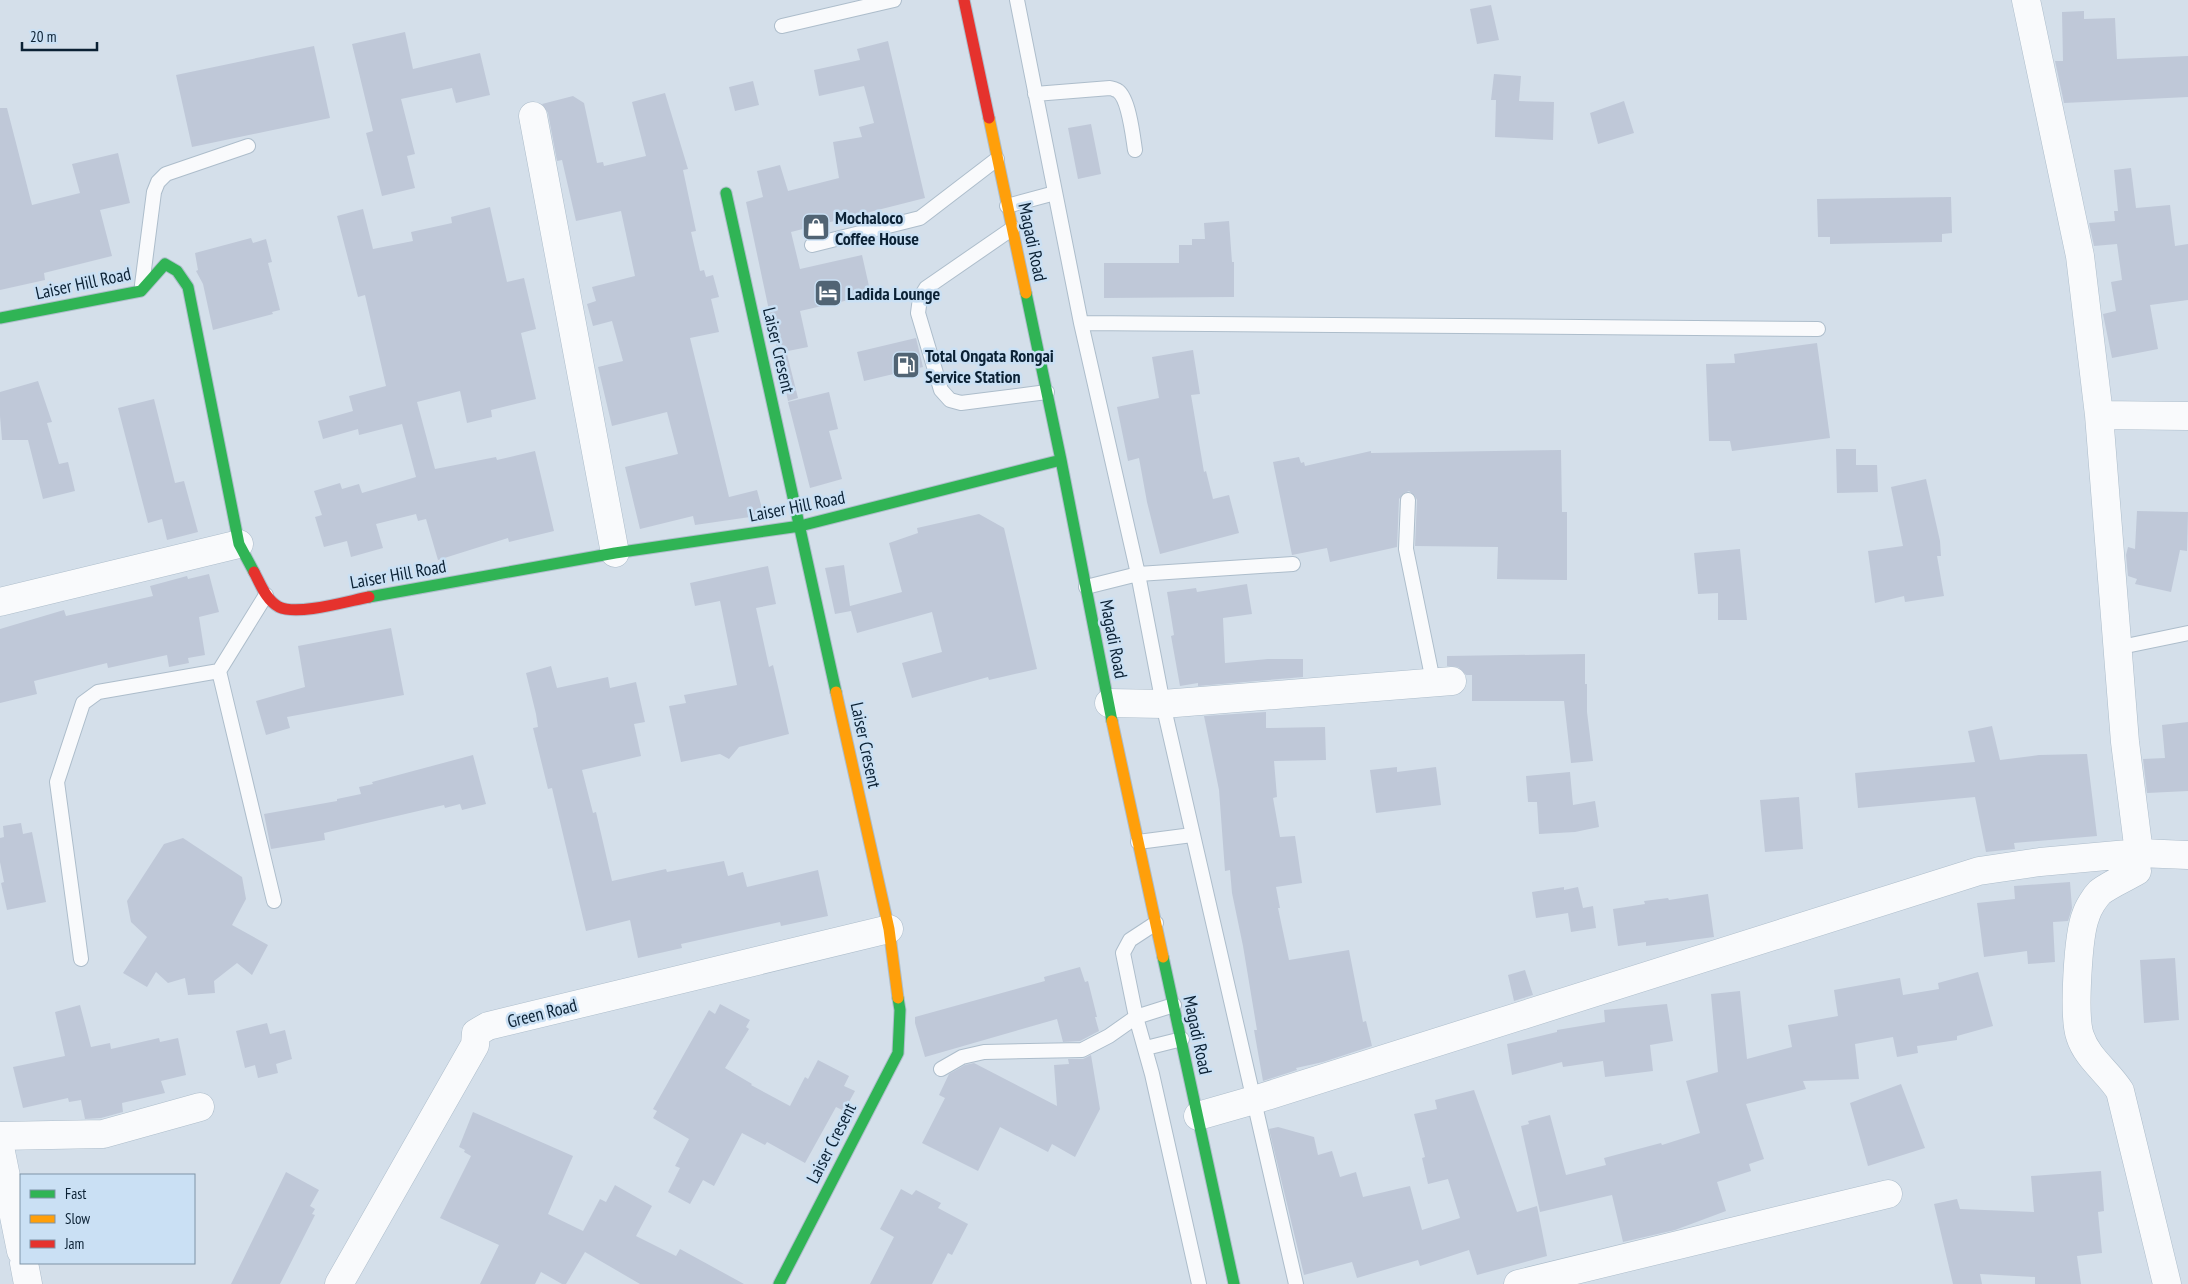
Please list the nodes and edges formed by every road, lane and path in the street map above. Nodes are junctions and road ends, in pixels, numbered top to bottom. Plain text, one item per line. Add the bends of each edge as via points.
1 (894, 0) edge
2 (964, 0) edge
3 (1017, 0) edge
4 (2026, 0) edge
5 (782, 26) dead end
6 (1035, 94) junction
7 (533, 116) dead end
8 (248, 146) dead end
9 (1135, 150) dead end
10 (997, 159) junction
11 (726, 193) dead end
12 (1055, 193) junction
13 (1007, 206) junction
14 (1013, 228) junction
15 (812, 245) dead end
16 (141, 290) junction
17 (0, 318) edge
18 (1080, 323) junction
19 (1818, 329) dead end
20 (1047, 392) junction
21 (2099, 415) junction
22 (2188, 416) edge
23 (1061, 460) junction
24 (1408, 500) dead end
25 (800, 526) junction
26 (239, 544) junction
27 (615, 553) junction
28 (1293, 564) dead end
29 (2111, 564) junction
30 (1138, 574) junction
31 (1086, 587) junction
32 (266, 595) junction
33 (0, 602) edge
34 (2188, 633) edge
35 (219, 671) junction
36 (1442, 681) joint
37 (1109, 703) junction
38 (1162, 704) junction
39 (1192, 835) junction
40 (1138, 842) junction
41 (2188, 855) edge
42 (2138, 862) junction
43 (274, 901) dead end
44 (1156, 923) junction
45 (889, 929) junction
46 (81, 959) dead end
47 (1174, 1005) junction
48 (1136, 1017) junction
49 (1182, 1039) junction
50 (1146, 1048) junction
51 (941, 1069) dead end
52 (1254, 1100) junction
53 (200, 1106) dead end
54 (1198, 1116) junction
55 (0, 1136) edge
56 (0, 1147) edge
57 (1888, 1194) dead end
58 (6, 1210) edge
59 (20, 1248) edge
60 (24, 1264) edge
61 (28, 1284) edge
62 (339, 1284) edge
63 (779, 1284) edge
64 (1199, 1284) edge
65 (1234, 1284) edge
66 (1296, 1284) edge
67 (1518, 1284) edge
68 (2167, 1284) edge

1 - 5 lane
2 - 10 main road, Magadi Road
3 - 6 lane
4 - 21 street via 2080,256
6 - 9 lane via 1118,90 1129,116
6 - 12 lane
7 - 27 street
8 - 16 lane via 166,174 158,182
10 - 13 main road, Magadi Road
10 - 15 lane via 920,218
11 - 25 main road, Laiser Cresent
12 - 13 lane
12 - 18 lane
13 - 14 main road, Magadi Road
14 - 20 main road, Magadi Road
14 - 20 lane via 926,288 920,298 918,313 941,390 950,400 961,403
16 - 17 main road, Laiser Hill Road
16 - 26 main road, Laiser Hill Road via 165,264 177,271 188,287
18 - 19 lane
18 - 30 lane
20 - 23 main road, Magadi Road
21 - 22 street
21 - 29 street
23 - 25 main road, Laiser Hill Road
23 - 31 main road, Magadi Road
24 - 36 lane via 1406,549
25 - 27 main road, Laiser Hill Road
25 - 45 main road, Laiser Cresent
26 - 32 main road, Laiser Hill Road
26 - 33 street
27 - 32 main road, Laiser Hill Road via 299,610 280,607
28 - 30 lane
29 - 34 lane via 2121,647
29 - 42 street
30 - 31 lane
30 - 38 lane
31 - 37 main road, Magadi Road
32 - 35 lane
35 - 43 lane
35 - 46 lane via 98,692 83,703 57,782
36 - 38 street
37 - 38 street
37 - 40 main road, Magadi Road
38 - 39 lane
39 - 40 lane
39 - 52 lane
40 - 44 main road, Magadi Road
41 - 42 street
42 - 52 street via 2040,862 1979,871
42 - 68 street via 2100,893 2086,914 2079,949 2077,1024 2087,1051 2120,1091
44 - 47 main road, Magadi Road
44 - 48 lane via 1130,940 1123,953
45 - 62 street, Green Road via 488,1026 476,1033 474,1045
45 - 63 main road, Laiser Cresent via 900,1010 898,1052
47 - 48 lane
47 - 49 main road, Magadi Road
48 - 50 lane
48 - 51 lane via 1110,1036 1082,1050 984,1052 962,1057
49 - 50 lane
49 - 54 main road, Magadi Road
50 - 64 lane
52 - 54 street
52 - 66 lane
53 - 55 street via 104,1134
54 - 65 main road, Magadi Road
56 - 58 street
57 - 67 street
58 - 59 street
60 - 61 street

